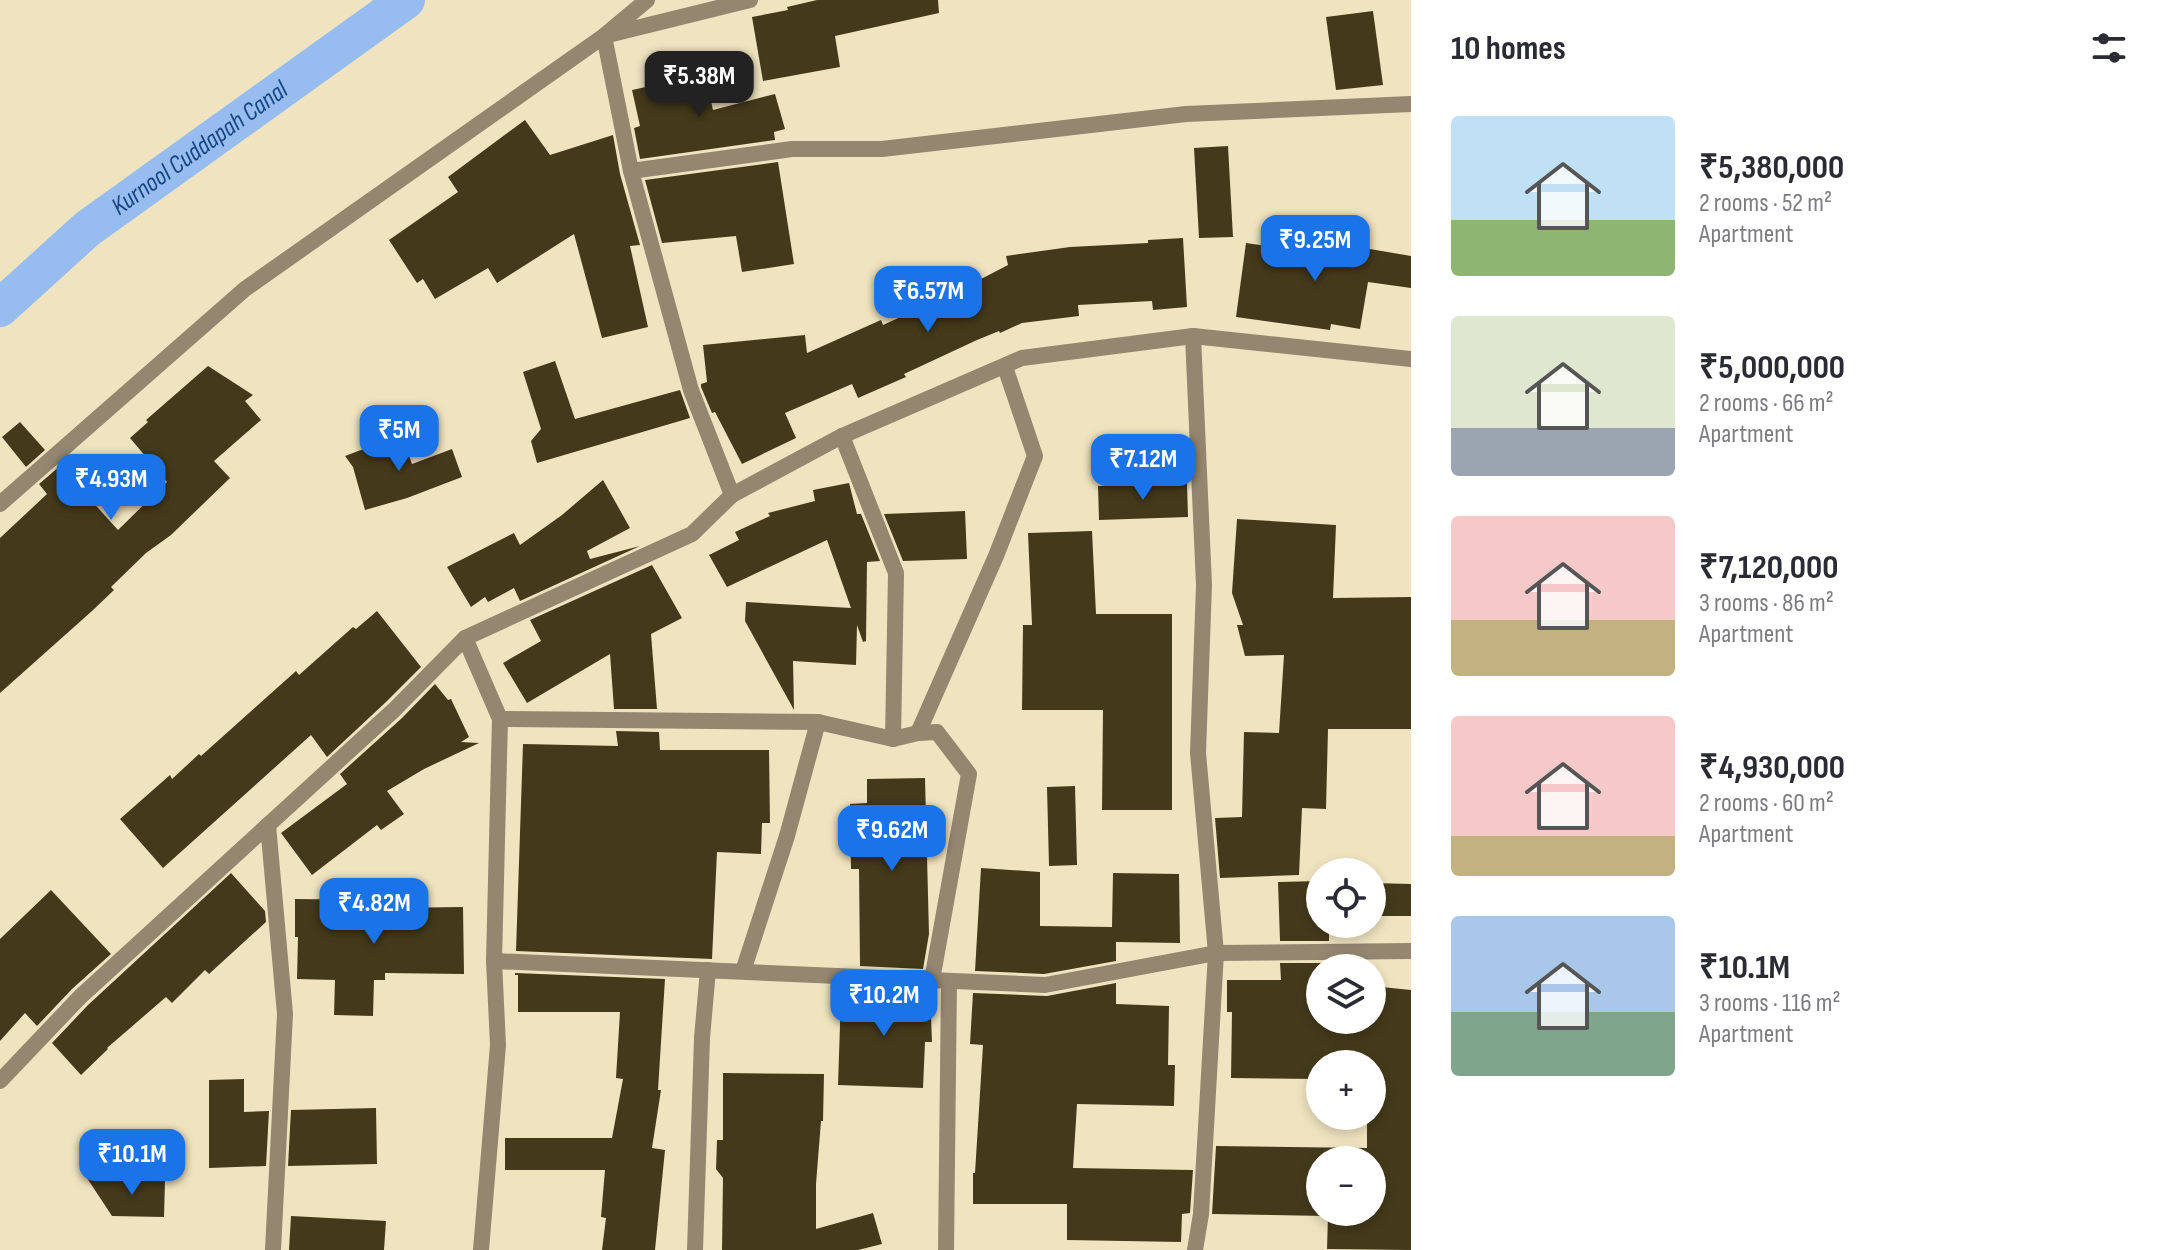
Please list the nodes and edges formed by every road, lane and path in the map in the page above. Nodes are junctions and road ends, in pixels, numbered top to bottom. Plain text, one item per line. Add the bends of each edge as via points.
1 (647, 0) edge
2 (750, 0) edge
3 (604, 36) junction
4 (1411, 104) edge
5 (631, 171) junction
6 (1193, 336) junction
7 (1411, 359) edge
8 (1005, 367) junction
9 (842, 436) junction
10 (732, 495) junction
11 (0, 504) edge
12 (465, 638) junction
13 (500, 719) junction
14 (818, 722) junction
15 (918, 733) junction
16 (893, 739) junction
17 (268, 825) junction
18 (1411, 951) edge
19 (1216, 953) junction
20 (494, 961) junction
21 (708, 970) junction
22 (743, 971) junction
23 (940, 980) junction
24 (0, 1081) edge
25 (273, 1250) edge
26 (481, 1250) edge
27 (695, 1250) edge
28 (946, 1250) edge
29 (1195, 1250) edge

1 - 3 street
2 - 3 street
3 - 5 street
3 - 11 street via 245,289
4 - 5 street via 1186,114 882,149 792,149
5 - 10 street via 691,390
6 - 7 street
6 - 8 street via 1022,358
6 - 19 street via 1204,585 1198,753
8 - 9 street
8 - 15 street via 1035,456
9 - 10 street
9 - 16 street via 896,573
10 - 12 street via 692,534
12 - 13 street
12 - 17 street
13 - 14 street
13 - 20 street
14 - 16 street
14 - 22 street
15 - 16 street
15 - 23 street via 937,732 969,774
17 - 24 street via 80,997
17 - 25 street via 285,1014
18 - 19 street
19 - 23 street via 1045,985
19 - 29 street
20 - 21 street
20 - 26 street via 498,1045
21 - 22 street
21 - 27 street
22 - 23 street
23 - 28 street

